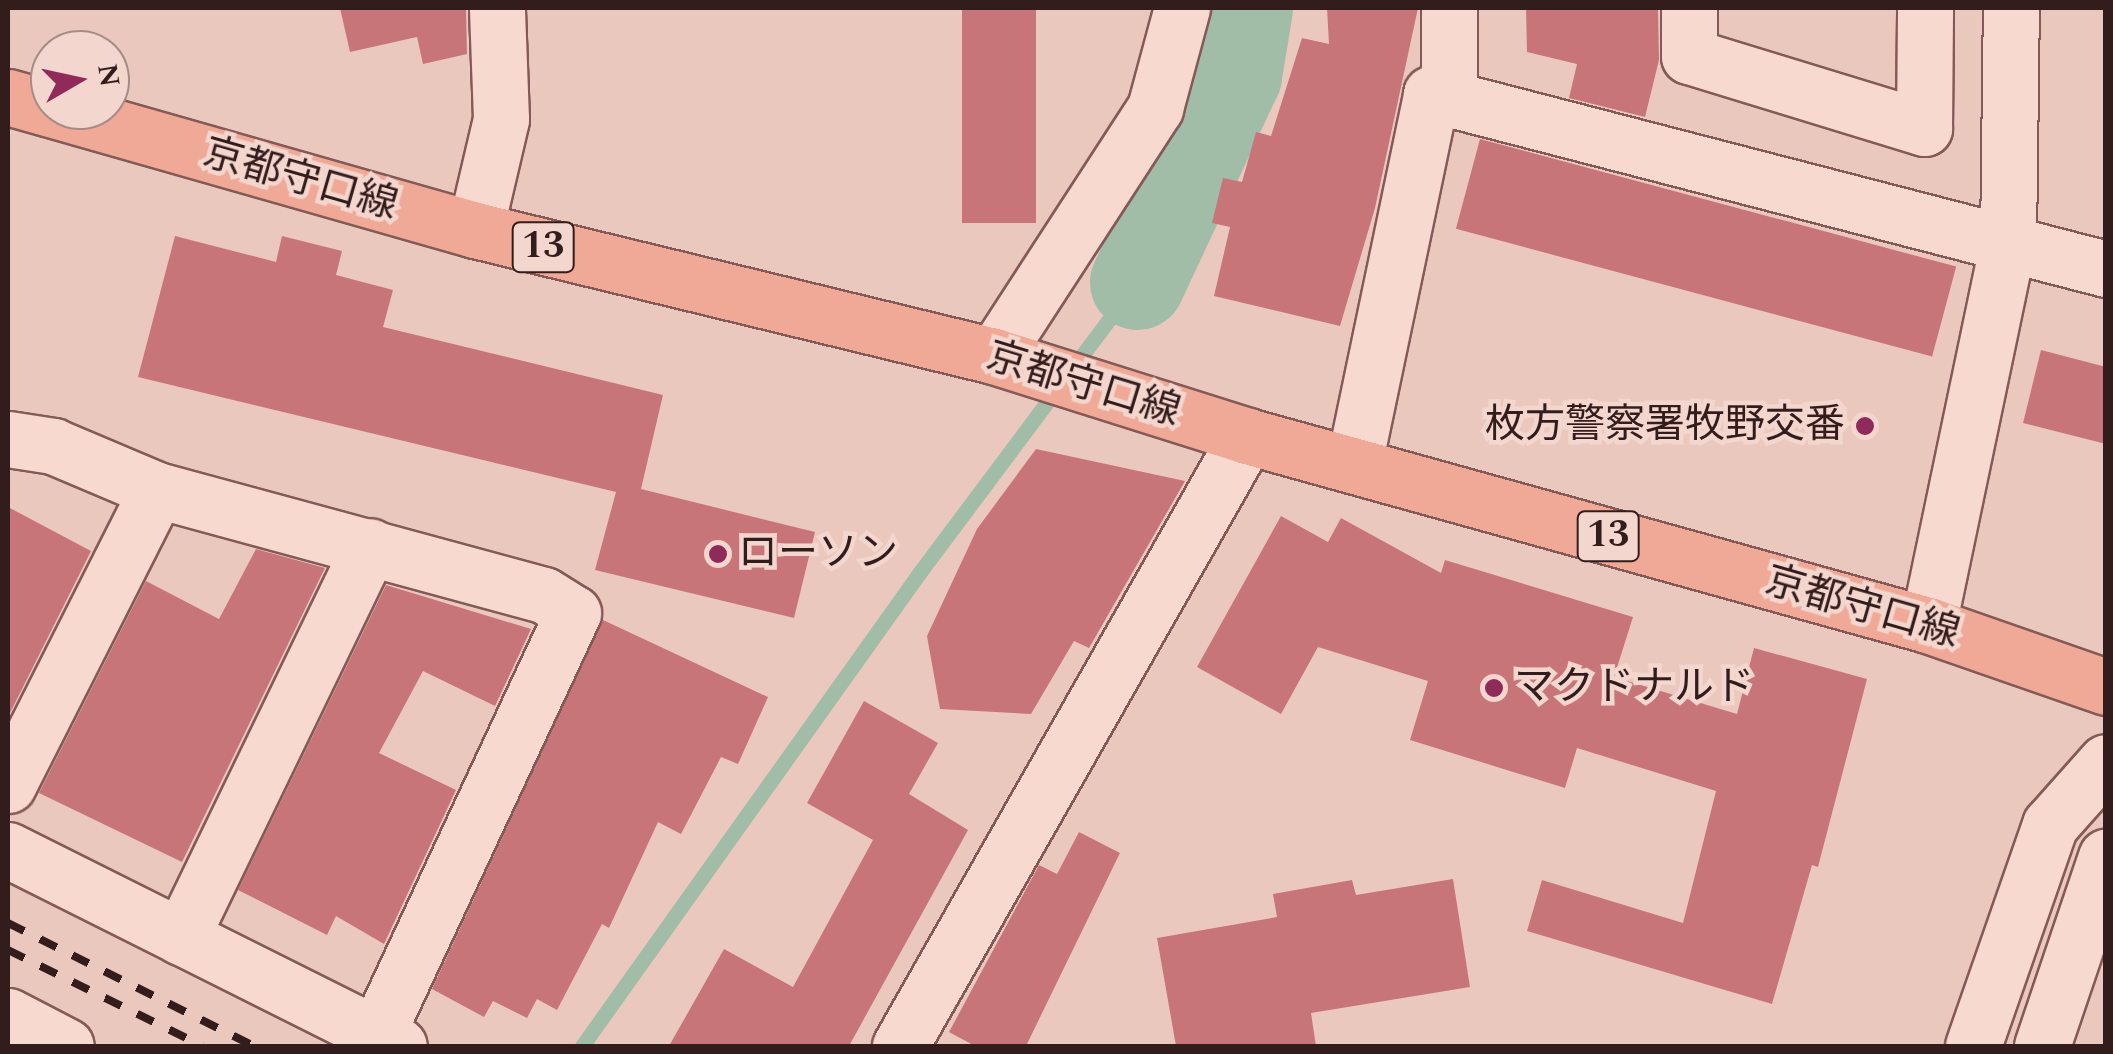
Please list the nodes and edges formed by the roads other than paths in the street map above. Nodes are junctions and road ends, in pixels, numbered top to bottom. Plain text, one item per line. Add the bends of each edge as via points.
1 (497, 8) edge
2 (1182, 8) edge
3 (1449, 8) edge
4 (1689, 8) edge
5 (1925, 8) edge
6 (2012, 8) edge
7 (1449, 99) junction
8 (122, 130) edge
9 (475, 230) junction
10 (2008, 242) junction
11 (2106, 268) edge
12 (1016, 363) junction
13 (1247, 436) junction
14 (8, 438) edge
15 (1354, 464) junction
16 (157, 490) junction
17 (370, 546) junction
18 (1928, 625) junction
19 (2106, 687) edge
20 (2106, 762) edge
21 (8, 785) edge
22 (8, 850) edge
23 (2106, 857) edge
24 (181, 937) junction
25 (2070, 964) junction
26 (8, 1016) edge
27 (387, 1041) edge
28 (66, 1046) edge
29 (900, 1046) edge
30 (1972, 1046) edge
31 (2042, 1046) edge
32 (2081, 1046) edge

1 - 9 street via 500,119
2 - 12 street via 1156,108
3 - 7 street
4 - 5 street via 1689,56 1924,128
6 - 10 street
7 - 10 street
7 - 15 street via 1431,94
8 - 9 main road, 京都守口線 / 13
9 - 12 main road, 京都守口線 / 13
10 - 11 street
10 - 18 street
12 - 13 main road, 京都守口線 / 13
13 - 15 main road, 京都守口線 / 13
13 - 29 street
14 - 16 street via 53,446
15 - 18 main road, 京都守口線 / 13
16 - 17 street
16 - 21 street
17 - 24 street
17 - 27 street via 544,596 574,613
18 - 19 main road, 京都守口線 / 13
20 - 30 street via 2050,826
22 - 24 street
23 - 25 street
24 - 27 street
25 - 31 street
25 - 32 street
26 - 28 street

